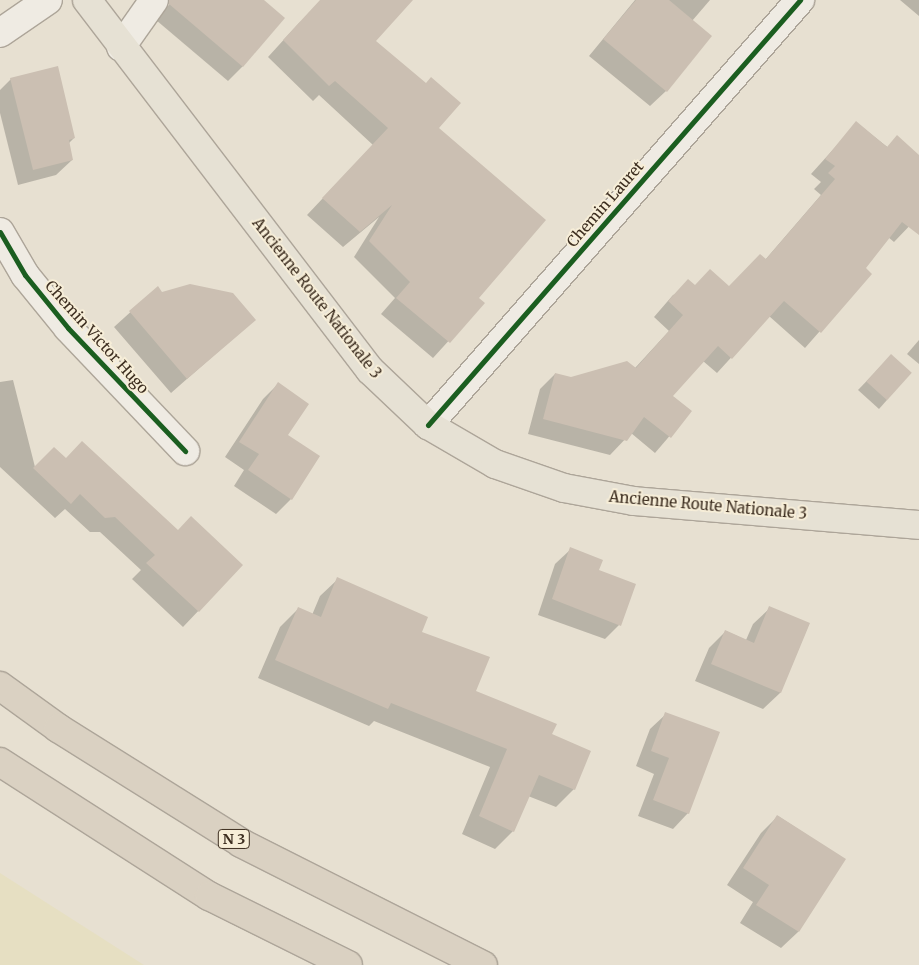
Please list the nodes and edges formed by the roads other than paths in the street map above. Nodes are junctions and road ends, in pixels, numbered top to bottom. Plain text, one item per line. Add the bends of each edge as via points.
1 (48, 0) edge
2 (87, 0) edge
3 (154, 0) edge
4 (800, 0) edge
5 (0, 33) edge
6 (121, 47) junction
7 (0, 232) edge
8 (428, 425) junction
9 (185, 450) dead end
10 (919, 525) edge
11 (0, 686) edge
12 (0, 762) edge
13 (348, 965) edge
14 (483, 965) edge

1 - 5 street
2 - 6 main road, Ancienne Route Nationale 3
3 - 6 street
4 - 8 street, Chemin Lauret
6 - 8 main road, Ancienne Route Nationale 3 via 370,370
7 - 9 street, Chemin Victor Hugo via 25,275 68,328
8 - 10 main road, Ancienne Route Nationale 3 via 495,464 564,488 634,501
11 - 14 highway, N 3 via 58,728 242,843
12 - 13 highway via 209,896

